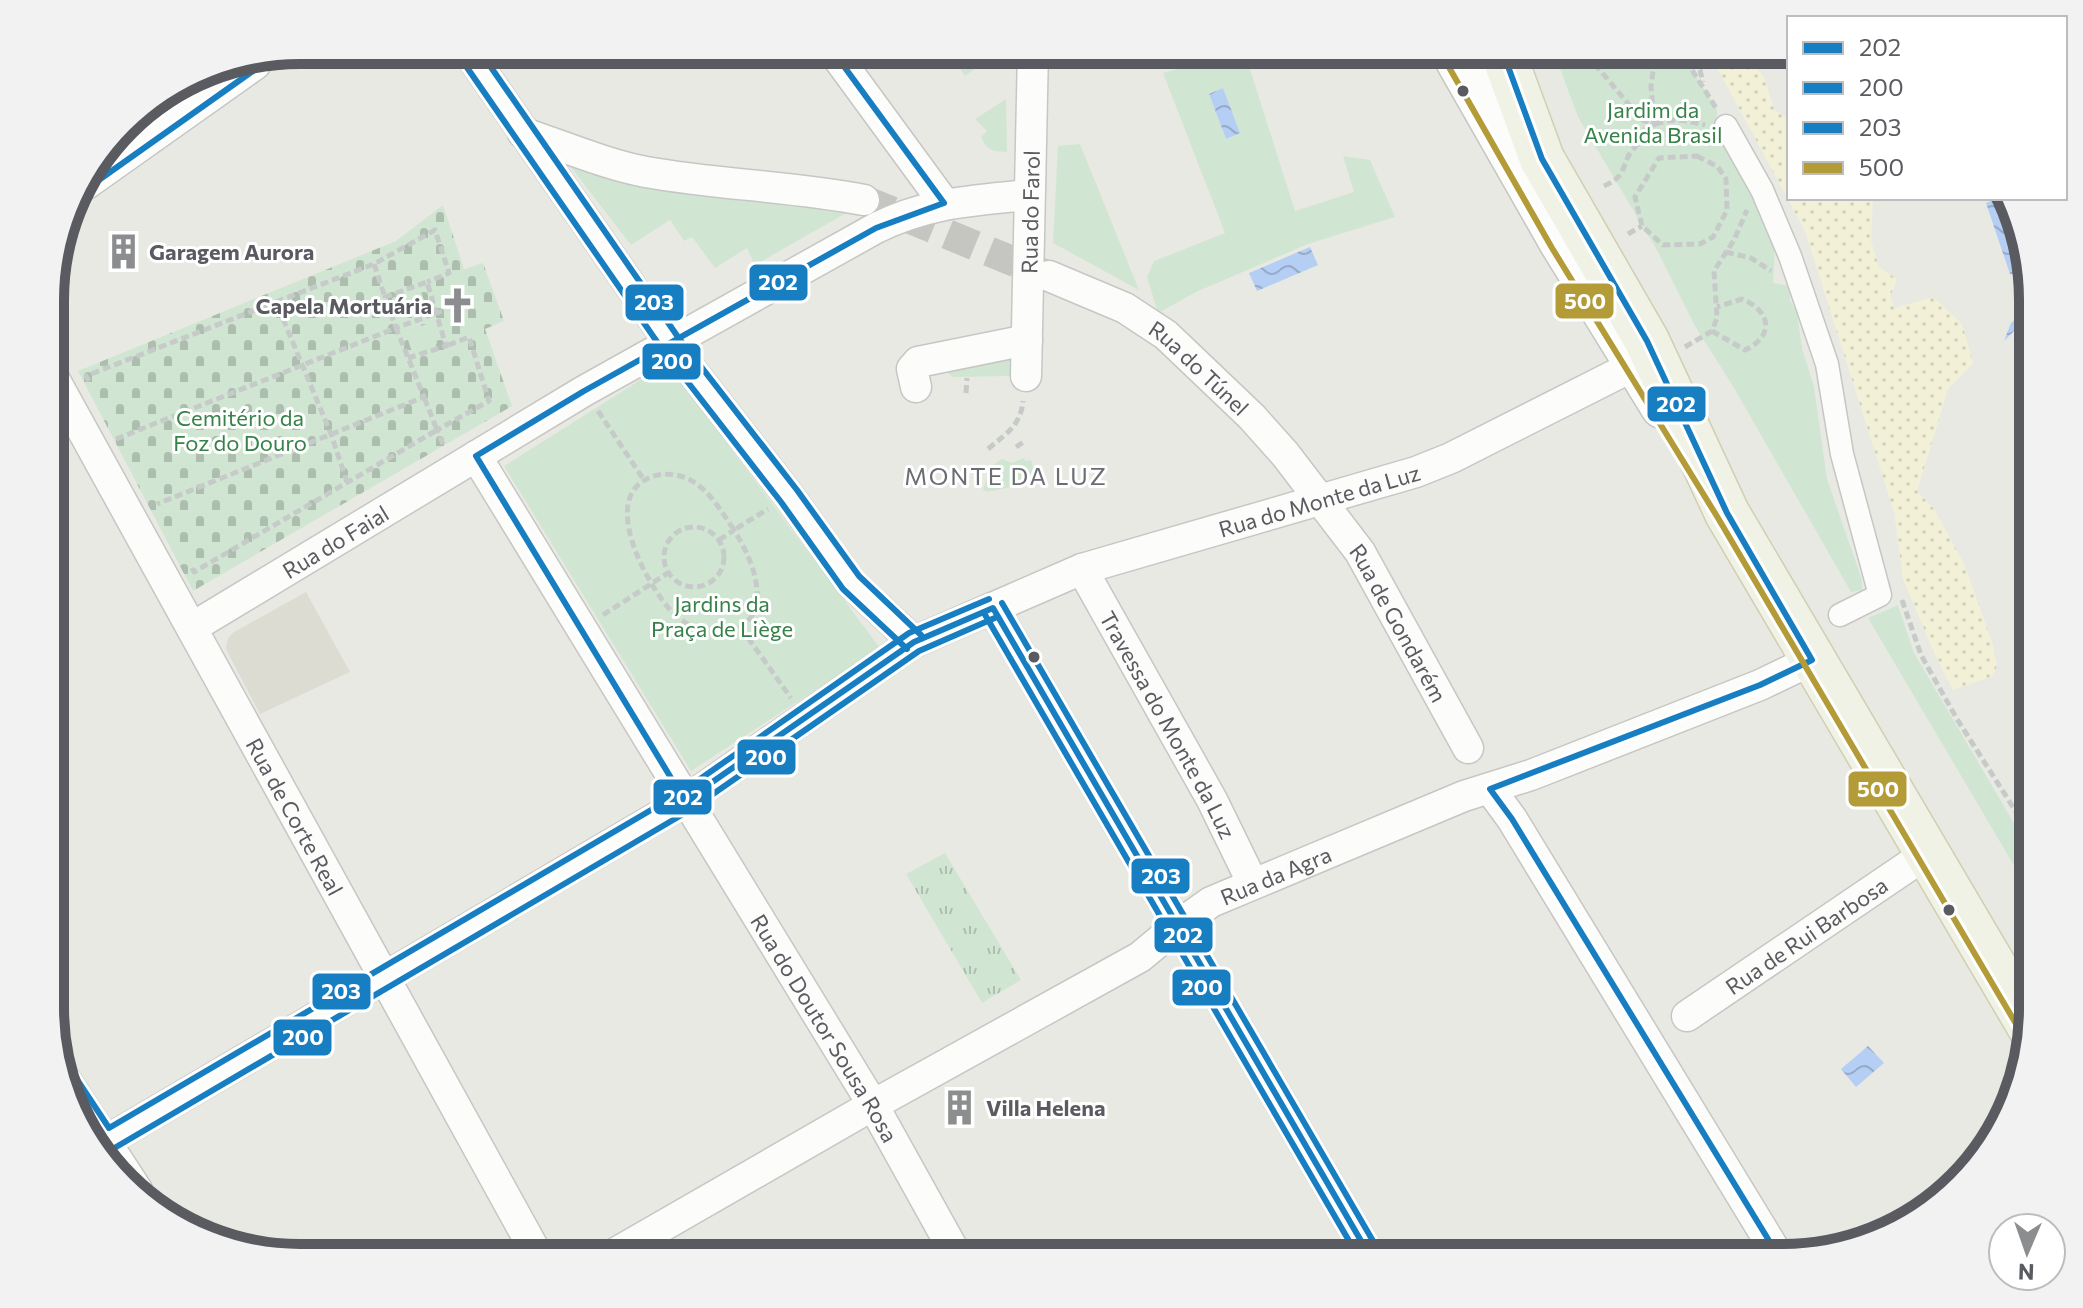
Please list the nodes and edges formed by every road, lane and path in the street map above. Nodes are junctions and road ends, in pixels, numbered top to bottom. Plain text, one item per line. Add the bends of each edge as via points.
1 (476, 64) edge
2 (842, 64) edge
3 (1033, 64) edge
4 (1459, 64) edge
5 (1507, 64) edge
6 (1593, 64) edge
7 (1654, 64) edge
8 (1687, 64) edge
9 (1696, 64) edge
10 (230, 75) edge
11 (1706, 90) junction
12 (1654, 125) junction
13 (1726, 126) junction
14 (523, 133) junction
15 (111, 159) edge
16 (1542, 159) junction
17 (1604, 186) dead end
18 (1762, 190) junction
19 (1028, 195) junction
20 (864, 200) tunnel mouth
21 (944, 203) junction
22 (1642, 226) junction
23 (1553, 228) junction
24 (1628, 234) dead end
25 (1725, 252) junction
26 (374, 264) junction
27 (1049, 276) tunnel mouth
28 (1798, 280) junction
29 (427, 282) junction
30 (385, 297) junction
31 (276, 302) junction
32 (1717, 307) junction
33 (439, 312) junction
34 (396, 328) junction
35 (1712, 331) junction
36 (1027, 340) junction
37 (670, 343) junction
38 (446, 346) junction
39 (1684, 348) dead end
40 (408, 358) junction
41 (303, 364) junction
42 (1635, 365) junction
43 (1025, 384) joint
44 (916, 387) dead end
45 (93, 388) dead end
46 (584, 391) junction
47 (64, 397) edge
48 (424, 397) junction
49 (114, 425) dead end
50 (437, 430) junction
51 (331, 434) junction
52 (121, 438) junction
53 (1025, 441) dead end
54 (1016, 447) dead end
55 (988, 449) dead end
56 (95, 453) junction
57 (476, 456) junction
58 (644, 480) junction
59 (347, 482) junction
60 (150, 491) dead end
61 (789, 496) junction
62 (1320, 500) junction
63 (157, 504) junction
64 (1727, 513) junction
65 (165, 518) dead end
66 (734, 530) junction
67 (719, 540) junction
68 (187, 559) dead end
69 (1082, 569) junction
70 (668, 573) junction
71 (652, 583) junction
72 (1902, 601) dead end
73 (993, 608) junction
74 (1840, 615) dead end
75 (193, 627) junction
76 (741, 628) junction
77 (582, 629) junction
78 (914, 642) junction
79 (1812, 660) junction
80 (805, 718) junction
81 (1469, 750) dead end
82 (1487, 784) junction
83 (685, 801) junction
84 (2018, 815) edge
85 (1926, 854) junction
86 (1253, 884) junction
87 (1176, 927) junction
88 (384, 977) junction
89 (2018, 1007) edge
90 (1687, 1016) dead end
91 (873, 1105) junction
92 (106, 1141) edge
93 (1362, 1243) edge
94 (1770, 1243) edge
95 (531, 1244) edge
96 (632, 1244) edge
97 (950, 1244) edge

1 - 14 street
2 - 21 street
3 - 19 street, Rua do Farol
4 - 23 main road
5 - 16 main road
6 - 12 path via 1641,119
7 - 12 path
8 - 11 path
9 - 11 path
10 - 15 main road
11 - 13 path
12 - 13 path via 1686,120
12 - 17 path via 1645,129 1626,169
13 - 18 street
14 - 20 street via 642,171
14 - 37 street
16 - 23 main road
16 - 64 main road via 1647,341
18 - 25 path
18 - 28 street
19 - 21 street, Rua do Faial
19 - 36 street, Rua do Farol
21 - 37 street, Rua do Faial via 876,228
22 - 22 path via 1663,245 1700,244 1713,237 1727,210 1726,179 1718,167 1697,156 1659,158 1635,197
22 - 24 path
23 - 42 main road
25 - 28 path
25 - 32 path via 1714,271
26 - 29 path via 435,230 449,273
26 - 30 path
26 - 31 path
27 - 62 street, Rua do Túnel via 1125,308 1166,335 1252,417
28 - 74 street via 1827,364 1842,454 1880,595
29 - 30 path
29 - 33 path
30 - 34 path
31 - 41 path
31 - 45 path via 86,376
32 - 35 path
32 - 35 path via 1742,299 1756,305 1763,314 1764,336 1745,350
33 - 34 path
33 - 38 path
34 - 40 path
34 - 41 path
35 - 39 path
36 - 43 street, Rua do Farol
36 - 44 street via 918,362 912,369
37 - 46 street, Rua do Faial
37 - 61 street
38 - 40 path
38 - 50 path via 469,337 489,401
40 - 48 path
41 - 51 path
41 - 52 path
42 - 62 street, Rua do Monte da Luz via 1451,458
42 - 64 main road
43 - 55 path via 1021,417
46 - 57 street, Rua do Faial
46 - 58 path
47 - 56 street, Rua de Corte Real
48 - 50 path
48 - 51 path
49 - 52 path
50 - 59 path
51 - 59 path
51 - 63 path
52 - 56 path
53 - 54 path
56 - 75 street, Rua de Corte Real
57 - 75 street, Rua do Faial
57 - 77 street, Rua do Doutor Sousa Rosa
58 - 66 path via 662,474 688,478 711,497
58 - 71 path via 631,497 628,519 632,547
59 - 68 path via 194,572
60 - 63 path
61 - 66 path
61 - 78 street via 851,583
62 - 69 street, Rua do Monte da Luz
62 - 81 street, Rua de Gondarém via 1360,552
63 - 65 path
64 - 79 main road
66 - 67 path
66 - 76 path via 746,548 757,587 754,610
67 - 70 path via 695,527 677,532 666,546
67 - 70 path via 724,558 711,582 692,587
69 - 73 street, Rua do Monte da Luz
69 - 86 street, Travessa do Monte da Luz via 1212,800
70 - 71 path
71 - 76 path via 670,610 690,625 715,633
71 - 77 path
72 - 84 path via 1921,655
73 - 78 street, Rua do Monte da Luz
73 - 87 street
75 - 88 street, Rua de Corte Real
76 - 80 path
77 - 83 street, Rua do Doutor Sousa Rosa
78 - 80 street, Rua do Monte da Luz
79 - 82 street, Rua da Agra via 1760,685
79 - 85 main road
80 - 83 street, Rua do Monte da Luz
82 - 86 street, Rua da Agra
82 - 94 street
83 - 88 street, Rua do Monte da Luz
83 - 91 street, Rua do Doutor Sousa Rosa
85 - 89 main road
85 - 90 street, Rua de Rui Barbosa
86 - 87 street, Rua da Agra via 1211,902
87 - 91 street, Rua da Agra via 1140,957
87 - 93 street
88 - 92 street, Rua do Monte da Luz
88 - 95 street, Rua de Corte Real
91 - 96 street, Rua da Agra
91 - 97 street, Rua do Doutor Sousa Rosa

